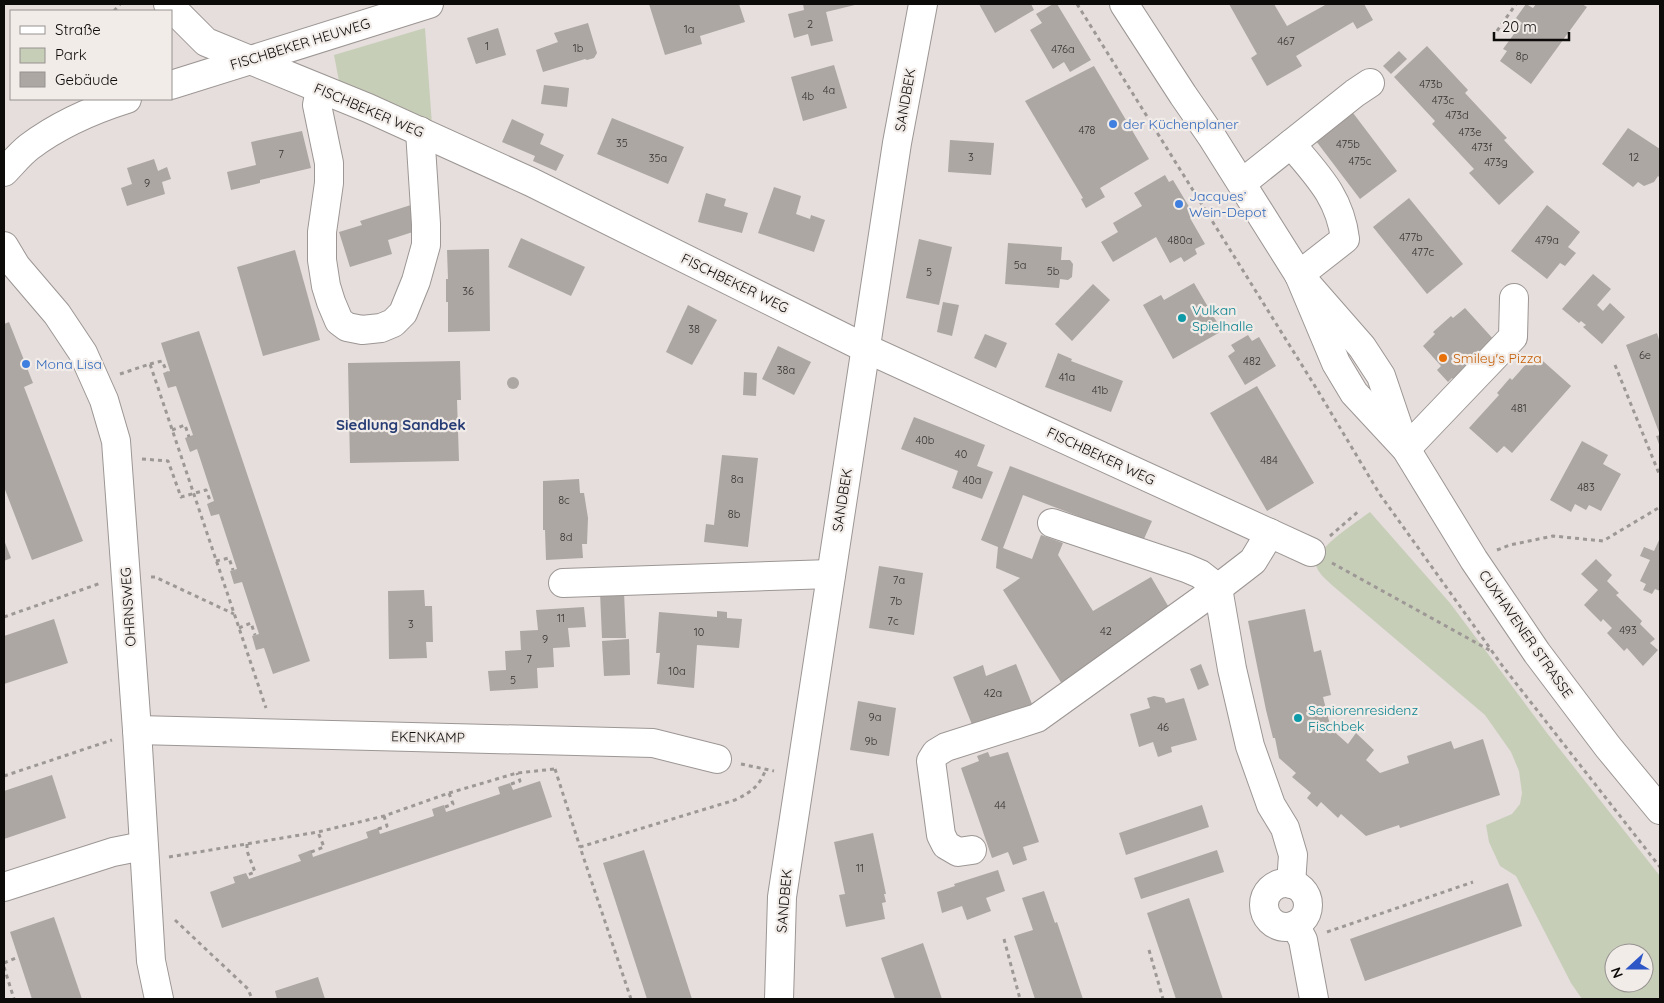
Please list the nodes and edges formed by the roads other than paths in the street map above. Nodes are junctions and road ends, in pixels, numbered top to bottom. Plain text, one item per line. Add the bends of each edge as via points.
1 (168, 4) edge
2 (429, 4) edge
3 (923, 4) edge
4 (1124, 4) edge
5 (248, 60) junction
6 (1370, 83) dead end
7 (172, 85) edge
8 (320, 89) junction
9 (124, 100) edge
10 (420, 131) junction
11 (1291, 144) junction
12 (4, 172) edge
13 (1242, 183) junction
14 (4, 246) edge
15 (1299, 275) junction
16 (1514, 298) dead end
17 (865, 348) junction
18 (1406, 449) junction
19 (1052, 523) dead end
20 (1270, 533) junction
21 (1311, 552) road end
22 (831, 574) junction
23 (564, 583) dead end
24 (1218, 588) junction
25 (137, 730) junction
26 (717, 759) road end
27 (1660, 810) edge
28 (972, 850) dead end
29 (144, 854) junction
30 (4, 888) edge
31 (160, 999) edge
32 (779, 999) edge
33 (1314, 999) edge

1 - 5 street, FISCHBEKER WEG via 206,42
2 - 5 street, FISCHBEKER HEUWEG
3 - 17 street, SANDBEK via 897,143
4 - 13 street, CUXHAVENER STRASSE
5 - 7 street, FISCHBEKER HEUWEG
5 - 8 street, FISCHBEKER WEG
6 - 11 street
8 - 10 street, FISCHBEKER WEG
8 - 10 street via 317,105 329,163 322,260 331,302 339,321 347,327 362,330 394,323 403,313 416,281 426,245
9 - 12 street via 58,127 28,148
10 - 17 street, FISCHBEKER WEG via 531,182
11 - 13 street
11 - 15 street via 1331,192 1343,222 1345,239
13 - 15 street, CUXHAVENER STRASSE
14 - 25 street, OHRNSWEG via 83,353 104,400 116,441
15 - 18 street, CUXHAVENER STRASSE via 1336,363 1354,393
16 - 18 street via 1513,337
17 - 20 street, FISCHBEKER WEG
17 - 22 street, SANDBEK
18 - 27 street, CUXHAVENER STRASSE via 1474,560 1537,653
19 - 24 street via 1186,568
20 - 21 street, FISCHBEKER WEG
20 - 24 street via 1252,561
22 - 23 street
22 - 32 street, SANDBEK via 782,897
24 - 28 street via 1037,718 936,753 931,761 941,835 946,845 958,852
24 - 33 street via 1250,746 1271,804 1285,828 1293,855 1291,884 1304,892 1308,900 1308,910 1295,925 1303,940
25 - 26 street, EKENKAMP via 654,743
25 - 29 street, OHRNSWEG
29 - 30 street via 113,852
29 - 31 street, OHRNSWEG via 151,962

